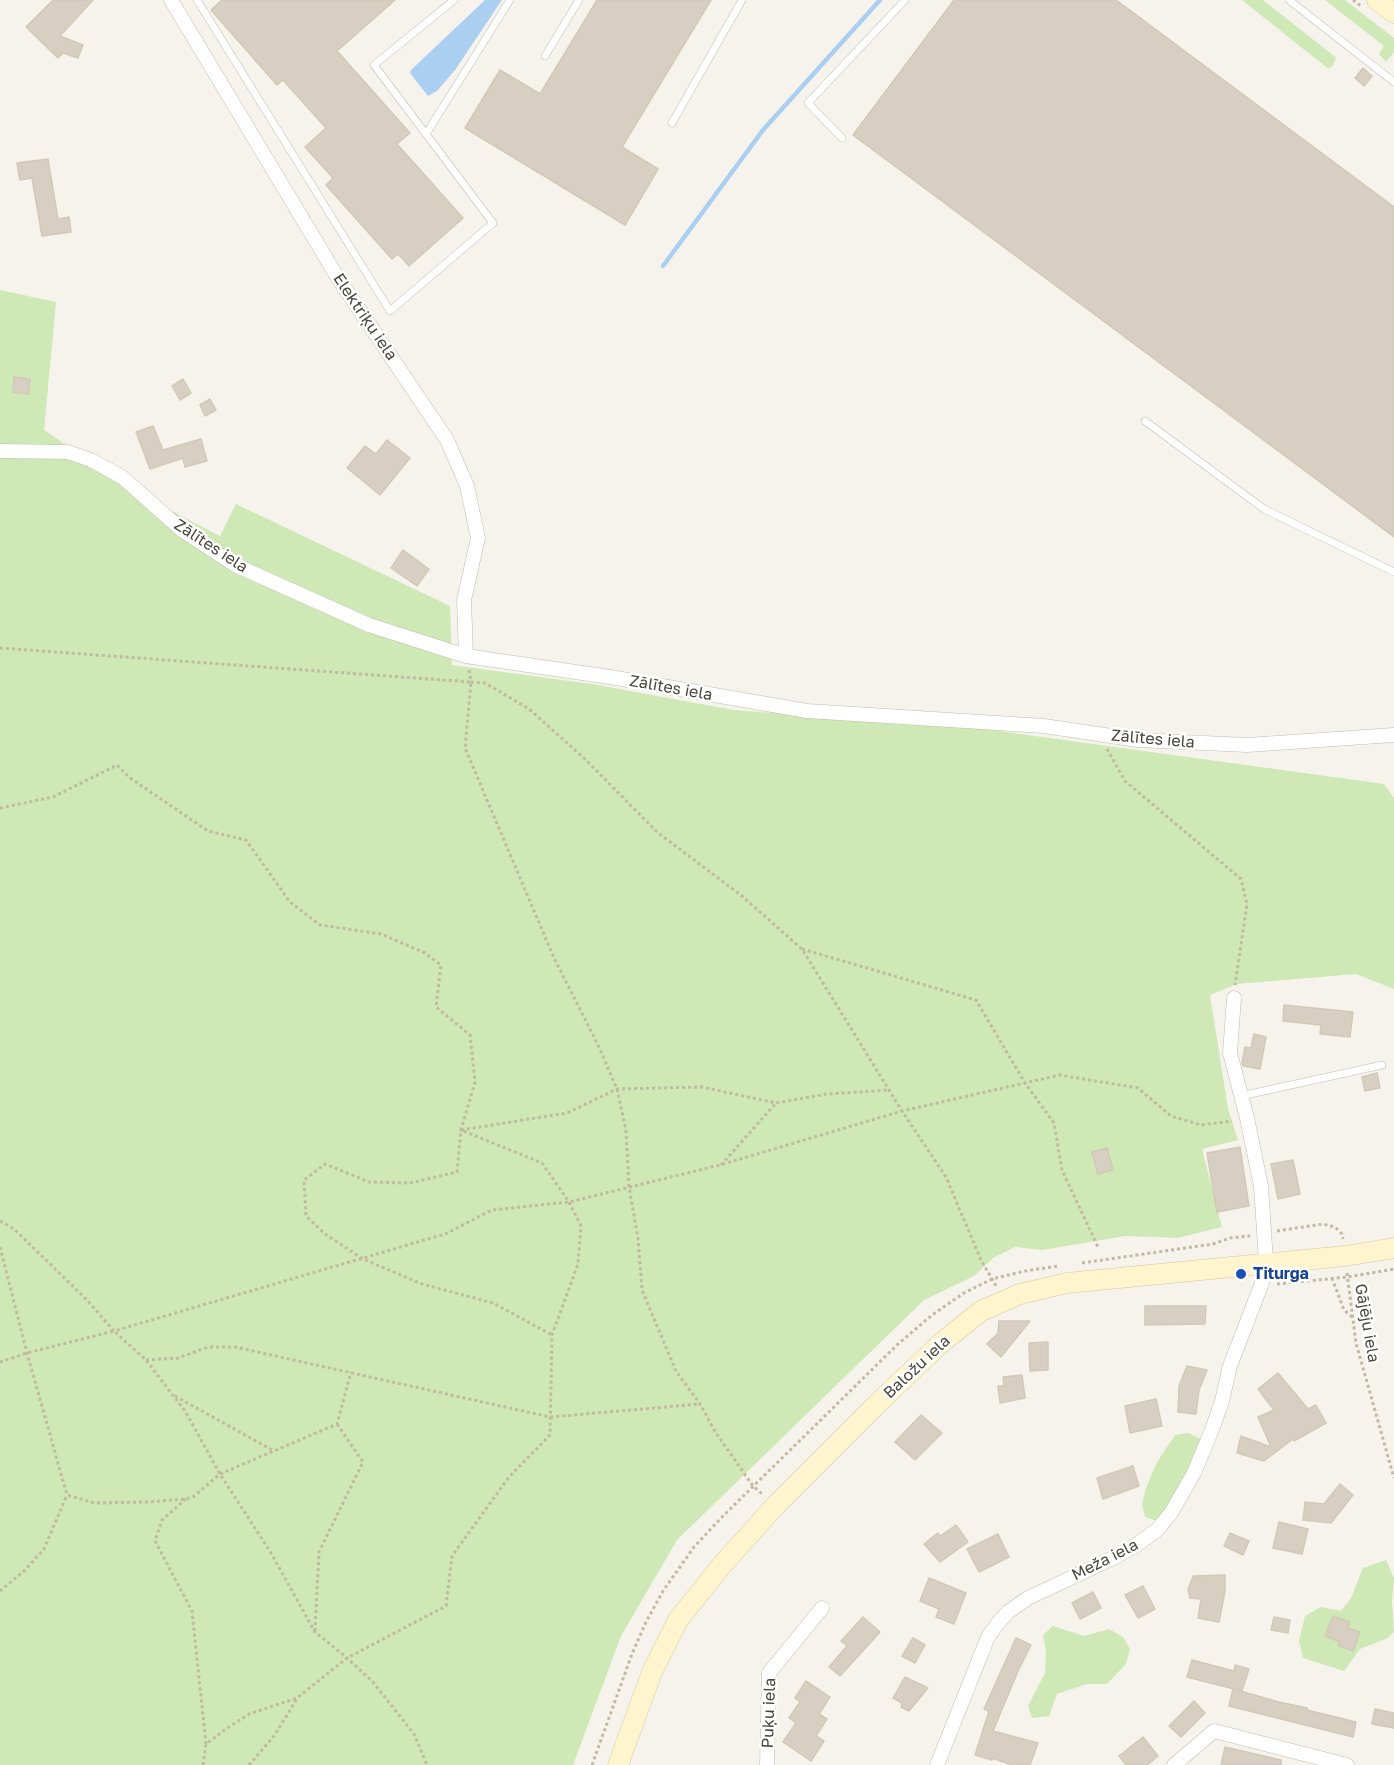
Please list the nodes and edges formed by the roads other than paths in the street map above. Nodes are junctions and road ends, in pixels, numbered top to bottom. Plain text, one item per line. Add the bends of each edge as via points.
1 (171, 0) edge
2 (197, 0) edge
3 (454, 0) edge
4 (510, 0) edge
5 (579, 0) edge
6 (742, 0) edge
7 (905, 0) edge
8 (1288, 0) edge
9 (1377, 0) edge
10 (1394, 13) edge
11 (545, 56) dead end
12 (1394, 82) edge
13 (672, 123) dead end
14 (426, 134) junction
15 (842, 138) dead end
16 (1145, 421) dead end
17 (0, 451) edge
18 (1394, 572) edge
19 (466, 656) junction
20 (1394, 735) edge
21 (1234, 998) road end
22 (1382, 1065) dead end
23 (1241, 1096) junction
24 (1394, 1248) edge
25 (1266, 1262) junction
26 (822, 1608) dead end
27 (618, 1765) edge
28 (767, 1765) edge
29 (937, 1765) edge
30 (1174, 1765) edge
31 (1347, 1765) edge

1 - 19 street, Elektriķu iela via 338,278 447,441 467,486 478,538 464,600
2 - 14 lane via 390,311 493,223
3 - 14 lane via 374,65
4 - 14 lane
5 - 11 lane
6 - 13 lane
7 - 15 lane via 808,103
8 - 12 lane
9 - 10 main road
16 - 18 lane via 1264,508
17 - 19 street, Zālītes iela via 68,452 90,460 122,477 183,531 235,566 369,625
19 - 20 street, Zālītes iela via 807,711 1044,726 1138,740 1247,745
21 - 23 street, Meža iela via 1230,1053
22 - 23 lane
23 - 25 street, Meža iela via 1261,1186
24 - 25 main road, Baložu iela
25 - 27 main road, Baložu iela via 1067,1283 1020,1294 981,1311 940,1344 775,1506 678,1620 652,1672
25 - 29 street, Meža iela via 1222,1401 1198,1464 1171,1513 1136,1546 1028,1598 1008,1612 988,1637
26 - 28 street, Puķu iela via 769,1673
30 - 31 street via 1214,1731

